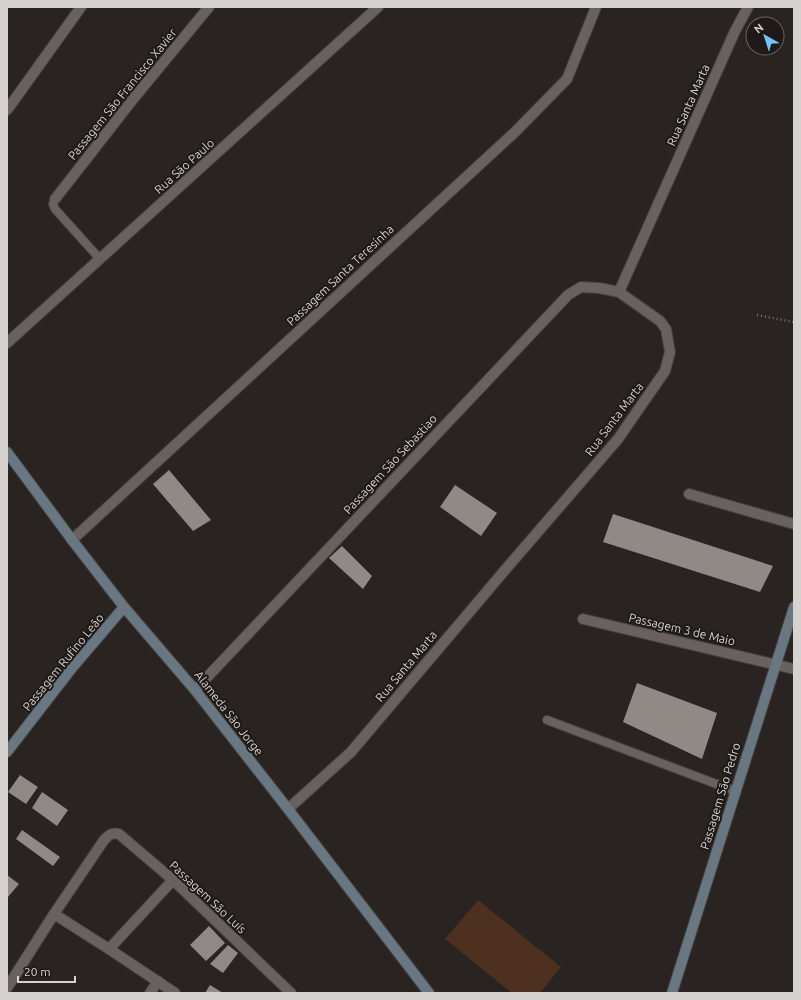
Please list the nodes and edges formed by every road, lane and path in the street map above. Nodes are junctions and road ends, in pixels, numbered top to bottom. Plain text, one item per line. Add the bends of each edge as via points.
1 (81, 7) edge
2 (209, 7) edge
3 (378, 7) edge
4 (596, 7) edge
5 (748, 7) edge
6 (7, 110) edge
7 (55, 199) joint
8 (100, 260) junction
9 (619, 292) junction
10 (757, 315) dead end
11 (794, 322) edge
12 (7, 343) edge
13 (7, 452) edge
14 (689, 494) dead end
15 (794, 524) edge
16 (72, 540) junction
17 (124, 607) junction
18 (794, 607) edge
19 (583, 619) dead end
20 (775, 665) junction
21 (794, 669) edge
22 (195, 690) junction
23 (547, 720) dead end
24 (7, 752) edge
25 (736, 791) junction
26 (288, 809) junction
27 (172, 880) junction
28 (54, 914) junction
29 (109, 949) junction
30 (158, 981) junction
31 (7, 988) edge
32 (426, 992) edge
33 (150, 993) edge
34 (176, 993) edge
35 (291, 993) edge
36 (672, 993) edge

1 - 6 street
2 - 7 street, Passagem São Francisco Xavier
3 - 8 street, Rua São Paulo
4 - 16 street, Passagem Santa Teresinha via 567,78 515,132
5 - 9 street, Rua Santa Marta
7 - 8 lane via 55,209
8 - 12 street, Rua São Paulo
9 - 22 street, Passagem São Sebastiao via 581,287 568,295
9 - 26 street, Rua Santa Marta via 660,321 666,329 670,352 665,371 618,440 351,752
10 - 11 path
13 - 16 street, Alameda São Jorge
14 - 15 street
16 - 17 street, Alameda São Jorge
17 - 22 street, Alameda São Jorge
17 - 24 street, Passagem Rufino Leão via 72,668
18 - 20 street, Passagem São Pedro
19 - 20 street, Passagem 3 de Maio
20 - 21 street, Passagem 3 de Maio
20 - 25 street, Passagem São Pedro
22 - 26 street, Alameda São Jorge
23 - 25 lane
25 - 36 street, Passagem São Pedro
26 - 32 street, Alameda São Jorge
27 - 28 street, Passagem São Luís via 115,833 104,840
27 - 29 street
27 - 35 street, Passagem São Luís
28 - 29 street
28 - 31 street
29 - 30 street
30 - 33 street
30 - 34 street

